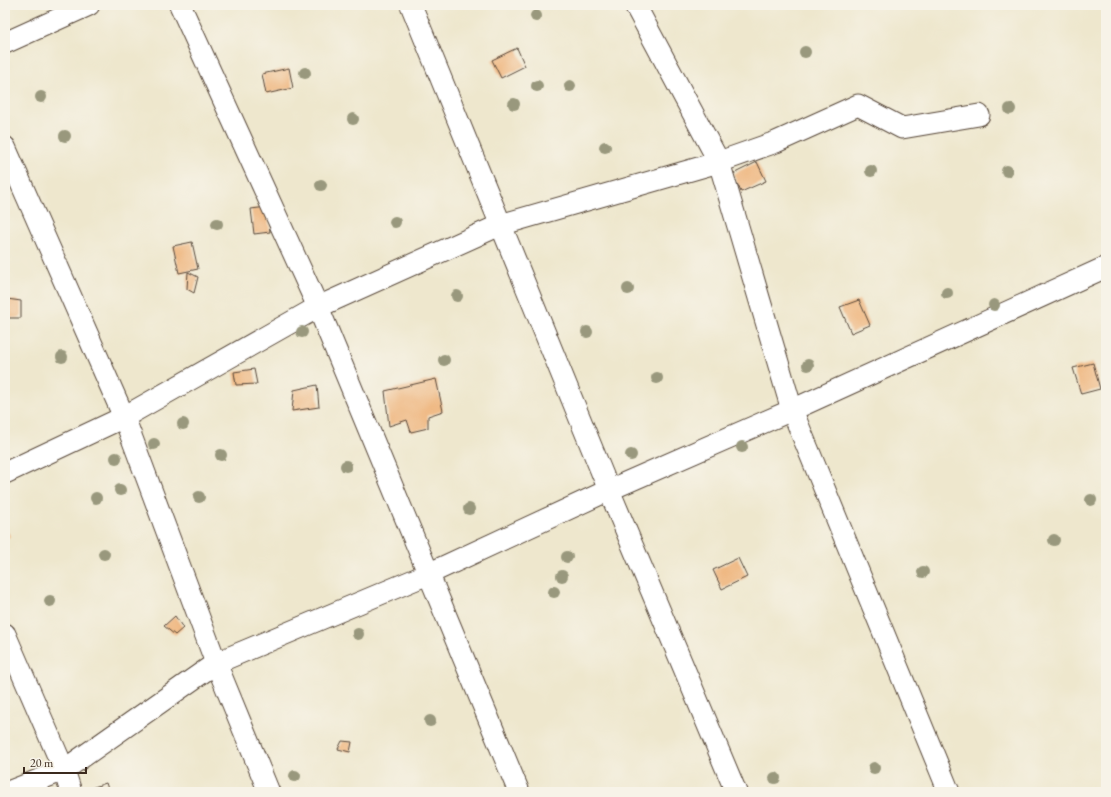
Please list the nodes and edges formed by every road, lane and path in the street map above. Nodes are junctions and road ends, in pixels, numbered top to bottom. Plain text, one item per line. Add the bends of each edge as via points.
1 (89, 5) edge
2 (180, 5) edge
3 (411, 5) edge
4 (635, 5) edge
5 (5, 43) edge
6 (979, 115) dead end
7 (5, 147) edge
8 (719, 162) junction
9 (500, 225) junction
10 (1106, 267) edge
11 (318, 307) junction
12 (792, 410) junction
13 (124, 418) junction
14 (5, 473) edge
15 (609, 490) junction
16 (428, 574) junction
17 (5, 634) edge
18 (216, 663) junction
19 (64, 770) junction
20 (8, 792) edge
21 (71, 792) edge
22 (269, 792) edge
23 (518, 792) edge
24 (736, 792) edge
25 (949, 792) edge

1 - 5 street
2 - 11 street
3 - 9 street
4 - 8 street
6 - 8 street via 902,128 858,105 776,142
7 - 13 street
8 - 9 street
8 - 12 street
9 - 11 street
9 - 15 street
10 - 12 street
11 - 13 street
11 - 16 street
12 - 15 street
12 - 25 street
13 - 14 street
13 - 18 street
15 - 16 street
15 - 24 street
16 - 18 street
16 - 23 street
17 - 19 street
18 - 19 street
18 - 22 street
19 - 20 street
19 - 21 street

